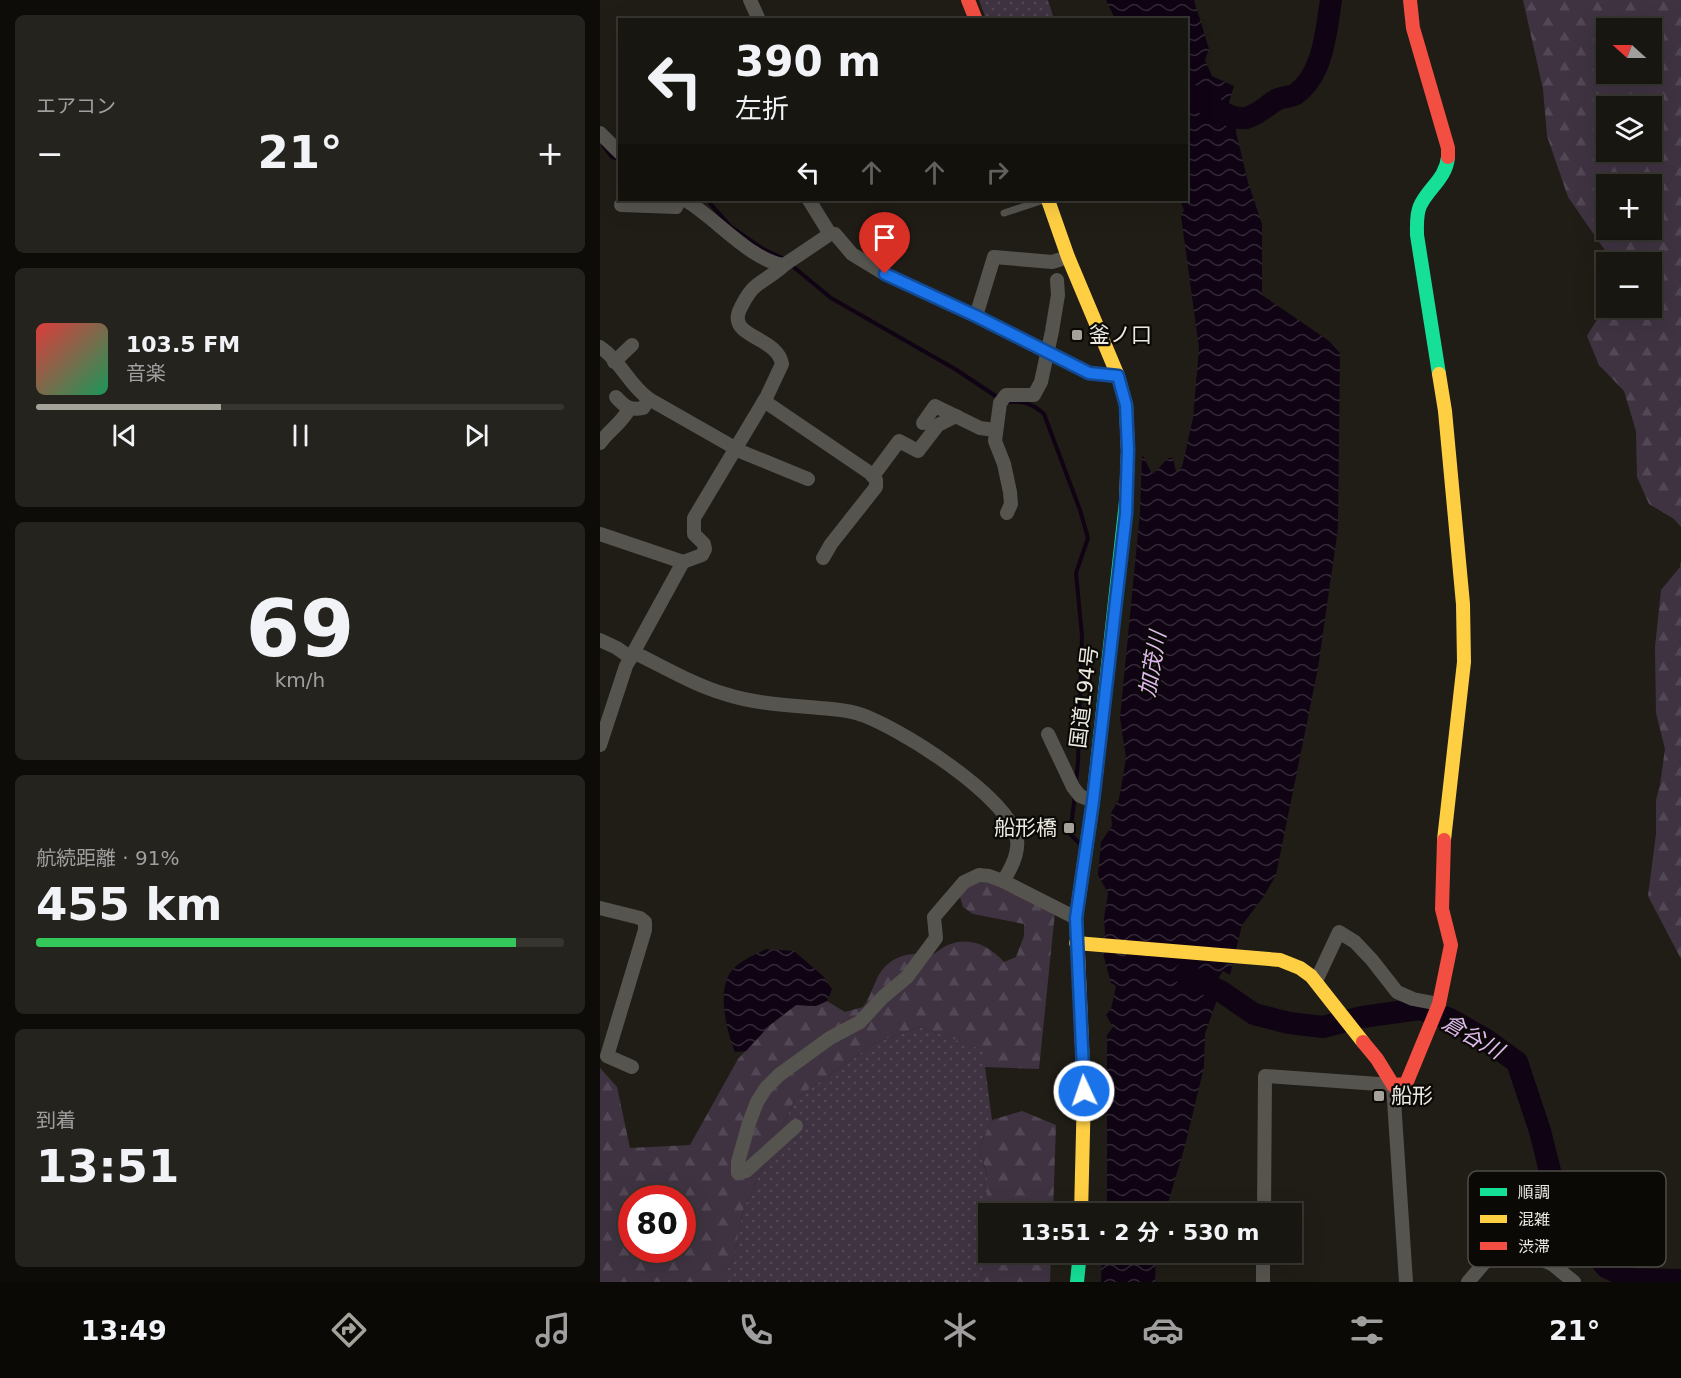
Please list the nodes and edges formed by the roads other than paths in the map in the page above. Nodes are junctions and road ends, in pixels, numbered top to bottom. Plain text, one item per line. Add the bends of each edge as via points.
1 (750, 0) edge
2 (968, 0) edge
3 (1410, 0) edge
4 (758, 18) edge
5 (975, 18) edge
6 (600, 133) edge
7 (618, 151) edge
8 (670, 201) edge
9 (686, 201) edge
10 (810, 201) edge
11 (1044, 201) edge
12 (1047, 201) edge
13 (621, 205) dead end
14 (1004, 213) dead end
15 (830, 234) junction
16 (1068, 257) junction
17 (784, 265) junction
18 (1057, 280) dead end
19 (976, 316) junction
20 (632, 345) dead end
21 (600, 347) edge
22 (1047, 352) junction
23 (614, 362) junction
24 (1118, 376) junction
25 (616, 397) dead end
26 (649, 399) junction
27 (764, 401) junction
28 (629, 409) junction
29 (956, 416) junction
30 (923, 423) dead end
31 (995, 430) junction
32 (600, 443) edge
33 (736, 449) junction
34 (873, 476) junction
35 (808, 479) dead end
36 (1007, 513) dead end
37 (600, 534) edge
38 (823, 558) dead end
39 (684, 562) junction
40 (600, 640) edge
41 (633, 655) junction
42 (1048, 734) dead end
43 (600, 745) edge
44 (1093, 801) junction
45 (1003, 881) junction
46 (600, 908) edge
47 (1076, 918) junction
48 (1082, 943) junction
49 (1316, 981) junction
50 (1438, 1004) junction
51 (632, 1066) dead end
52 (1393, 1085) junction
53 (796, 1126) dead end
54 (1082, 1203) edge
55 (1264, 1203) edge
56 (1079, 1263) edge
57 (1263, 1263) edge
58 (1481, 1267) edge
59 (1557, 1267) edge
60 (1077, 1282) edge
61 (1263, 1282) edge
62 (1406, 1282) edge
63 (1468, 1282) edge
64 (1574, 1282) edge

1 - 4 street
2 - 5 main road
3 - 50 main road via 1413,28 1448,148 1445,174 1419,209 1417,235 1445,411 1463,604 1464,662 1445,825 1442,909 1451,945
6 - 7 street
8 - 13 street via 676,207
9 - 17 street via 759,256
10 - 15 street
11 - 14 lane
12 - 16 main road, 国道194号
15 - 17 street
15 - 19 street via 852,254 885,274
16 - 19 street via 1052,262 994,257
16 - 24 main road, 国道194号
17 - 27 street via 748,294 737,314 739,326 774,348 781,359 776,380
18 - 22 street via 1056,311
19 - 22 street
20 - 23 street
21 - 23 street via 611,354
22 - 24 street via 1089,373
22 - 31 street via 1034,395 1006,395 1000,403
23 - 26 street
24 - 44 main road, 国道194号 via 1126,405 1126,514
25 - 28 street
26 - 28 street via 643,408
26 - 33 street
27 - 33 street
27 - 34 street
28 - 32 street
29 - 30 street via 935,406
29 - 31 street via 980,428
29 - 34 street via 938,425 918,451 899,441
31 - 36 street via 1010,492
33 - 35 street
33 - 39 street via 694,518 694,534 705,549 702,555
34 - 38 street via 876,487
37 - 39 street
39 - 41 street
40 - 41 street
41 - 43 street
41 - 45 street via 724,694 759,702 855,712 909,737 967,778 1012,826 1017,851
42 - 44 street via 1073,787 1080,796
44 - 47 main road, 国道194号
45 - 47 street
45 - 53 street via 979,875 964,882 934,917 936,938 907,977 860,1022 830,1038 766,1088 749,1124 738,1173 746,1171
46 - 51 street via 645,922 607,1056
47 - 48 main road, 国道194号
48 - 49 main road via 1270,959 1295,965
48 - 54 main road, 国道194号
49 - 50 street via 1339,932 1372,960 1397,992
49 - 52 main road
50 - 52 main road via 1406,1084
52 - 55 street via 1265,1076
52 - 62 street
56 - 60 main road
57 - 61 street
58 - 63 street
59 - 64 street

